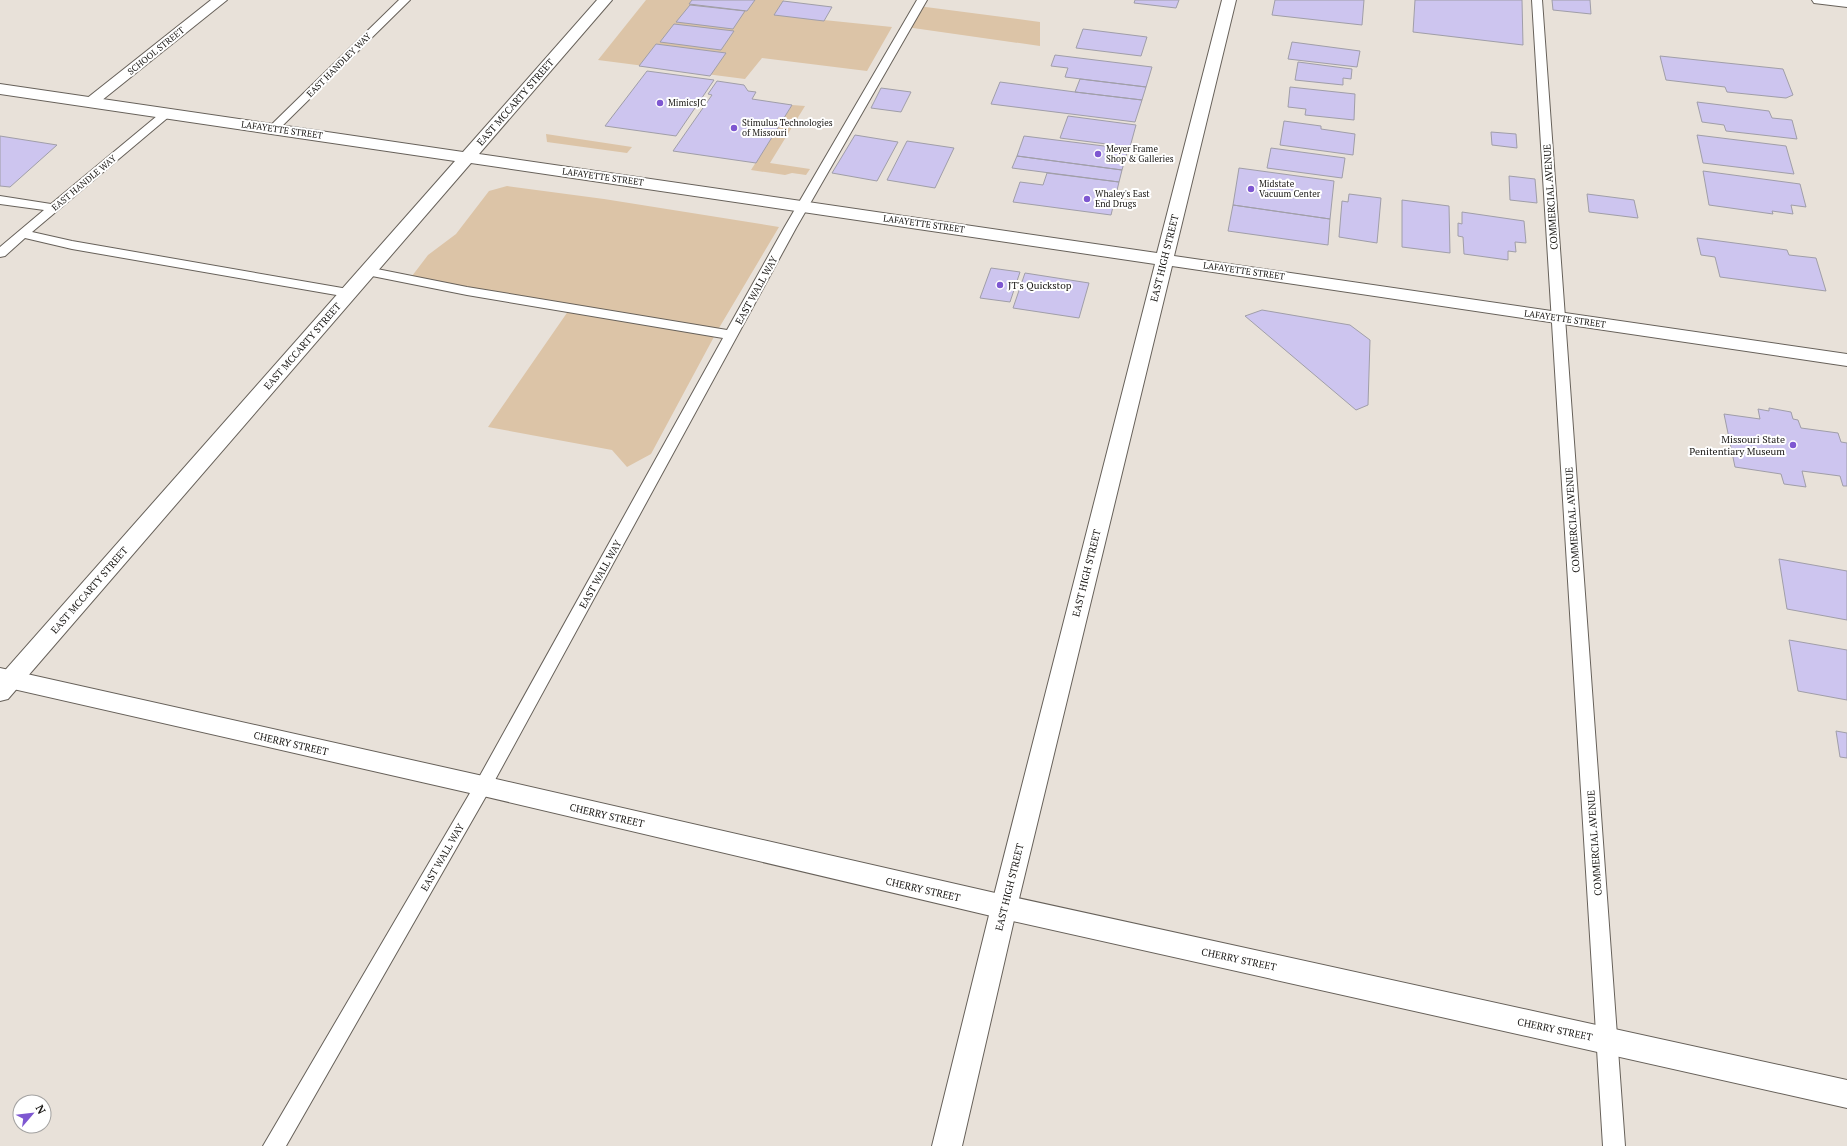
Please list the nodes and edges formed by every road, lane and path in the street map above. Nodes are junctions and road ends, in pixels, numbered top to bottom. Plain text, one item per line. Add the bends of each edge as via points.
1 (220, 0) edge
2 (404, 0) edge
3 (605, 0) edge
4 (922, 0) edge
5 (1229, 0) edge
6 (1537, 0) edge
7 (1819, 0) edge
8 (1847, 3) edge
9 (0, 89) edge
10 (91, 102) junction
11 (167, 113) junction
12 (273, 129) junction
13 (467, 157) junction
14 (0, 200) edge
15 (802, 206) junction
16 (54, 208) junction
17 (23, 234) junction
18 (0, 253) edge
19 (1164, 259) junction
20 (367, 271) junction
21 (348, 293) junction
22 (1558, 318) junction
23 (731, 335) junction
24 (1847, 360) edge
25 (4, 683) edge
26 (483, 786) junction
27 (1004, 908) junction
28 (1608, 1040) junction
29 (1847, 1094) edge
30 (274, 1146) edge
31 (947, 1146) edge
32 (1614, 1146) edge

1 - 10 main road, SCHOOL STREET
2 - 12 lane, EAST HANDLEY WAY
3 - 13 main road, EAST MCCARTY STREET
4 - 15 lane, EAST WALL WAY
5 - 19 main road, EAST HIGH STREET
6 - 22 lane, COMMERCIAL AVENUE
7 - 8 main road
9 - 10 main road, LAFAYETTE STREET
10 - 11 main road, LAFAYETTE STREET
11 - 12 main road, LAFAYETTE STREET
11 - 16 lane, EAST HANDLE WAY
12 - 13 main road, LAFAYETTE STREET
13 - 15 main road, LAFAYETTE STREET
13 - 20 main road, EAST MCCARTY STREET
14 - 16 lane
15 - 19 main road, LAFAYETTE STREET
15 - 23 lane, EAST WALL WAY
16 - 17 lane, EAST HANDLE WAY
17 - 18 lane, EAST HANDLE WAY
17 - 21 lane via 72,245
19 - 22 main road, LAFAYETTE STREET
19 - 27 main road, EAST HIGH STREET
20 - 21 main road, EAST MCCARTY STREET
20 - 23 lane via 467,291
21 - 25 main road, EAST MCCARTY STREET
22 - 24 main road, LAFAYETTE STREET
22 - 28 lane, COMMERCIAL AVENUE
23 - 26 lane, EAST WALL WAY
25 - 26 main road, CHERRY STREET
26 - 27 main road, CHERRY STREET
26 - 30 lane, EAST WALL WAY
27 - 28 main road, CHERRY STREET
27 - 31 main road, EAST HIGH STREET
28 - 29 main road, CHERRY STREET
28 - 32 lane, COMMERCIAL AVENUE

